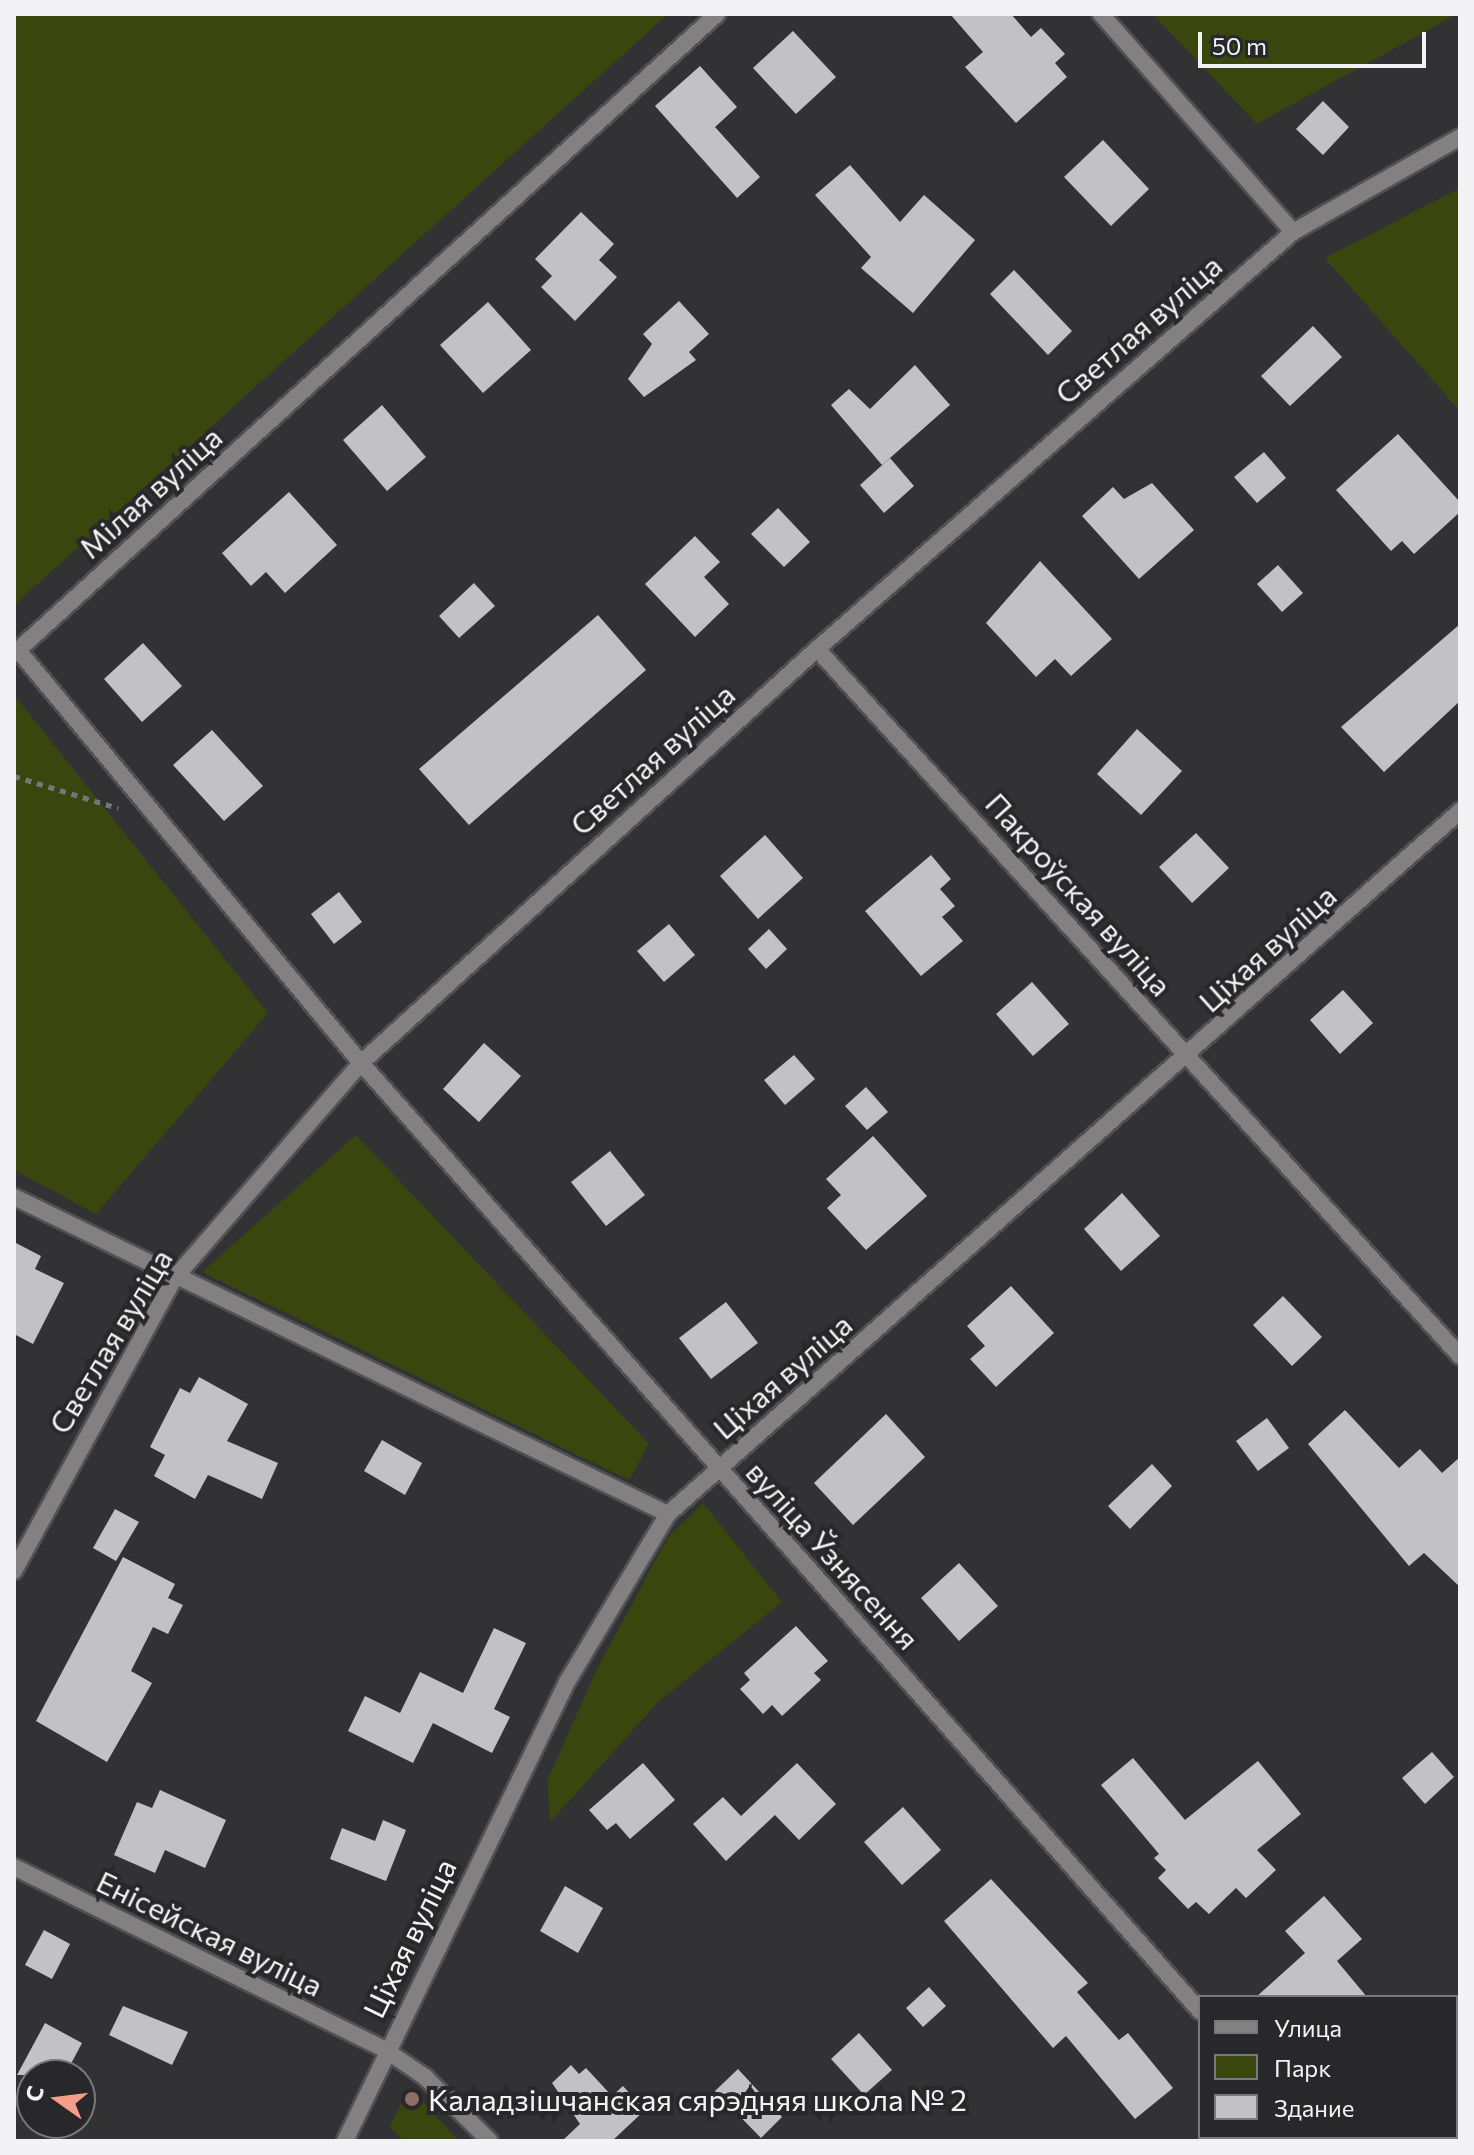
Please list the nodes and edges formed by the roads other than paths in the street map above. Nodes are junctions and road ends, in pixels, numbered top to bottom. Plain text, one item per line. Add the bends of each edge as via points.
1 (717, 14) edge
2 (1101, 14) edge
3 (1460, 137) edge
4 (1293, 232) junction
5 (817, 649) junction
6 (1460, 811) edge
7 (1190, 1056) junction
8 (361, 1063) junction
9 (14, 1197) edge
10 (173, 1280) junction
11 (1460, 1356) edge
12 (718, 1468) junction
13 (668, 1514) junction
14 (16, 1555) edge
15 (14, 1571) edge
16 (14, 1867) edge
17 (1198, 2009) edge
18 (384, 2049) junction
19 (345, 2141) edge
20 (490, 2141) edge

1 - 8 street, Мілая вуліца via 18,650
2 - 4 street
3 - 4 street, Светлая вуліца
4 - 5 street, Светлая вуліца
5 - 7 street, Пакроўская вуліца
5 - 8 street, Светлая вуліца
6 - 7 street, Ціхая вуліца
7 - 11 street, Пакроўская вуліца
7 - 12 street, Ціхая вуліца
8 - 10 street, Светлая вуліца
8 - 12 street, вуліца Ўзнясення
9 - 10 street
10 - 13 street
10 - 14 street, Светлая вуліца
12 - 13 street, Ціхая вуліца
12 - 17 street, вуліца Ўзнясення
13 - 18 street, Ціхая вуліца via 567,1682
14 - 15 street, Светлая вуліца
16 - 18 street, Енісейская вуліца
18 - 19 street, Ціхая вуліца
18 - 20 street, Енісейская вуліца via 425,2077

